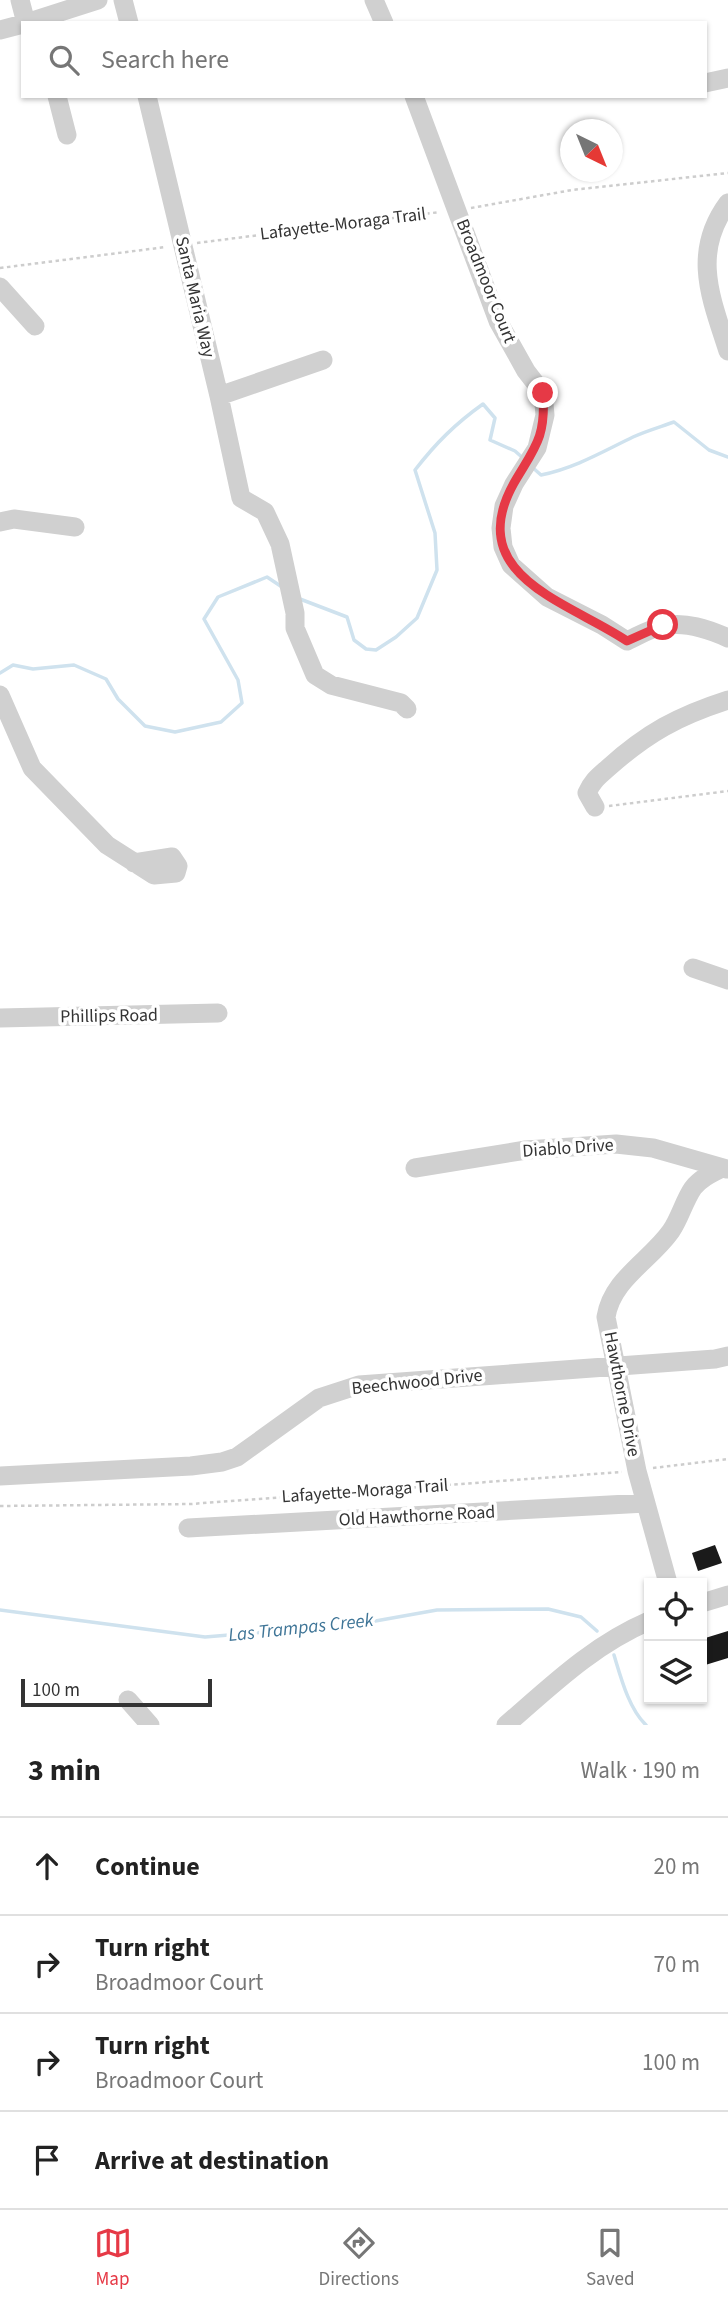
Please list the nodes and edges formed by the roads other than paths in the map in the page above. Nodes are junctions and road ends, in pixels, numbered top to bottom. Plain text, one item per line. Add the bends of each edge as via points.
1 (20, 0) edge
2 (98, 0) edge
3 (123, 0) edge
4 (374, 0) edge
5 (30, 21) edge
6 (33, 21) edge
7 (128, 21) edge
8 (383, 21) edge
9 (21, 24) edge
10 (0, 30) edge
11 (728, 78) edge
12 (707, 83) edge
13 (58, 98) edge
14 (147, 98) edge
15 (415, 98) edge
16 (67, 135) dead end
17 (728, 203) edge
18 (0, 287) edge
19 (35, 326) dead end
20 (728, 351) edge
21 (323, 360) dead end
22 (219, 396) junction
23 (0, 522) edge
24 (75, 527) dead end
25 (728, 638) edge
26 (0, 695) edge
27 (728, 700) edge
28 (407, 709) dead end
29 (595, 807) road end
30 (134, 863) dead end
31 (693, 968) dead end
32 (728, 980) edge
33 (218, 1013) dead end
34 (0, 1018) edge
35 (415, 1168) dead end
36 (724, 1169) edge
37 (728, 1356) edge
38 (616, 1366) junction
39 (0, 1476) edge
40 (646, 1503) junction
41 (188, 1528) dead end
42 (667, 1578) edge
43 (728, 1595) edge
44 (707, 1601) edge
45 (644, 1623) edge
46 (128, 1700) dead end
47 (150, 1725) edge
48 (506, 1725) edge

1 - 5 street
2 - 6 street
3 - 7 street
4 - 8 street
9 - 10 street
11 - 12 street
13 - 16 street
14 - 22 street, Santa Maria Way
15 - 25 street, Broadmoor Court via 498,321 543,393 545,415 537,448 504,506 503,547 511,565 547,597 627,641 663,625 691,625
17 - 20 street via 717,218 706,262 708,288
18 - 19 street
21 - 22 street
22 - 28 street, Santa Maria Way via 241,498 264,512 280,544 295,628 315,675 331,685 401,703
23 - 24 street via 14,519
26 - 30 street via 32,768 107,845
27 - 29 street via 640,740 592,783 587,793
31 - 32 street
33 - 34 street, Phillips Road
35 - 36 street, Diablo Drive via 526,1150 616,1144 653,1148
36 - 38 street, Hawthorne Drive via 693,1188 672,1229 612,1298 606,1317
37 - 38 street, Beechwood Drive
38 - 39 street, Beechwood Drive via 359,1385 319,1398 237,1457 222,1462
38 - 40 street, Hawthorne Drive
40 - 41 street, Old Hawthorne Road
40 - 42 street, Hawthorne Drive
43 - 44 street
45 - 48 street via 587,1655
46 - 47 street

